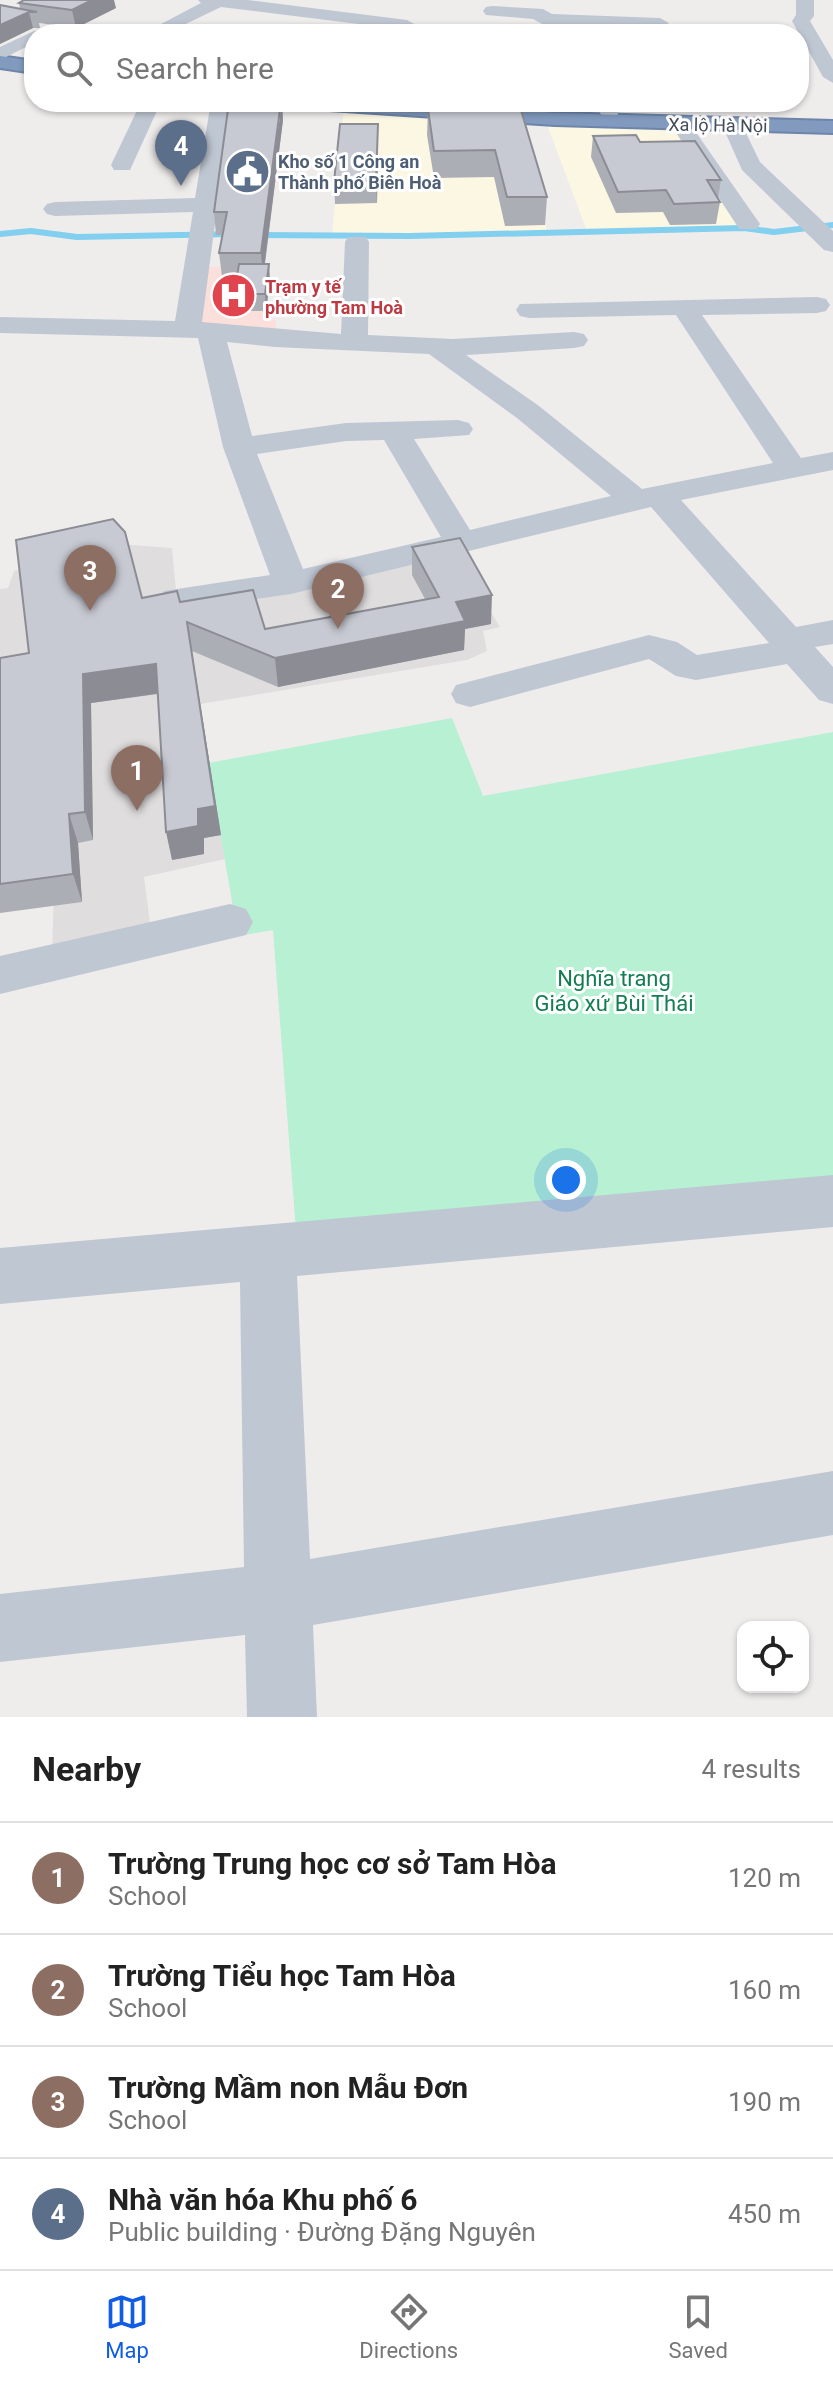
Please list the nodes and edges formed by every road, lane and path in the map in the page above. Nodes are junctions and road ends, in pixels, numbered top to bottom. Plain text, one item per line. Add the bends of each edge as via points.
1 (327, 0) edge
2 (215, 1) edge
3 (492, 11) dead end
4 (300, 14) junction
5 (542, 17) edge
6 (660, 23) dead end
7 (170, 24) edge
8 (397, 24) edge
9 (24, 41) edge
10 (809, 44) edge
11 (833, 44) edge
12 (809, 48) edge
13 (0, 54) edge
14 (0, 62) edge
15 (24, 66) edge
16 (0, 70) edge
17 (24, 73) edge
18 (833, 77) edge
19 (146, 112) edge
20 (220, 112) edge
21 (606, 112) edge
22 (666, 114) edge
23 (833, 118) edge
24 (732, 125) junction
25 (833, 127) edge
26 (122, 165) dead end
27 (207, 205) junction
28 (55, 209) dead end
29 (748, 224) dead end
30 (821, 233) edge
31 (357, 242) dead end
32 (828, 307) edge
33 (685, 309) junction
34 (529, 310) dead end
35 (0, 325) edge
36 (199, 330) junction
37 (574, 340) dead end
38 (354, 343) junction
39 (434, 345) junction
40 (458, 429) dead end
41 (393, 430) junction
42 (239, 447) junction
43 (833, 461) edge
44 (792, 467) junction
45 (647, 498) junction
46 (461, 542) junction
47 (291, 583) junction
48 (177, 599) edge
49 (833, 632) edge
50 (792, 645) junction
51 (833, 691) edge
52 (470, 694) dead end
53 (230, 922) dead end
54 (0, 975) edge
55 (833, 1201) edge
56 (268, 1250) junction
57 (0, 1276) edge
58 (833, 1503) edge
59 (281, 1597) junction
60 (0, 1628) edge
61 (282, 1717) edge

1 - 4 street
2 - 4 street
2 - 7 street
3 - 5 street
4 - 8 street
5 - 6 street
9 - 13 street
10 - 11 street
12 - 18 street
14 - 15 highway
16 - 17 highway
19 - 26 street
20 - 27 street
21 - 22 highway, Xa lộ Hà Nội
22 - 23 highway, Xa lộ Hà Nội
22 - 24 highway, Xa lộ Hà Nội
22 - 29 street
24 - 25 highway, Xa lộ Hà Nội
24 - 30 street via 750,165
27 - 28 street
27 - 36 street
31 - 38 street
32 - 33 street
33 - 34 street
33 - 44 street
35 - 36 street
36 - 38 street
36 - 42 street
37 - 39 street
38 - 39 street
39 - 45 street
40 - 41 street
41 - 42 street
41 - 46 street
42 - 47 street
43 - 44 street
44 - 45 street
45 - 46 street
45 - 50 street
46 - 47 street
47 - 48 street
49 - 50 street
50 - 51 street
50 - 52 street via 696,668 663,648 649,647
53 - 54 street
55 - 56 street
56 - 57 street
56 - 59 street
58 - 59 street
59 - 60 street
59 - 61 street

